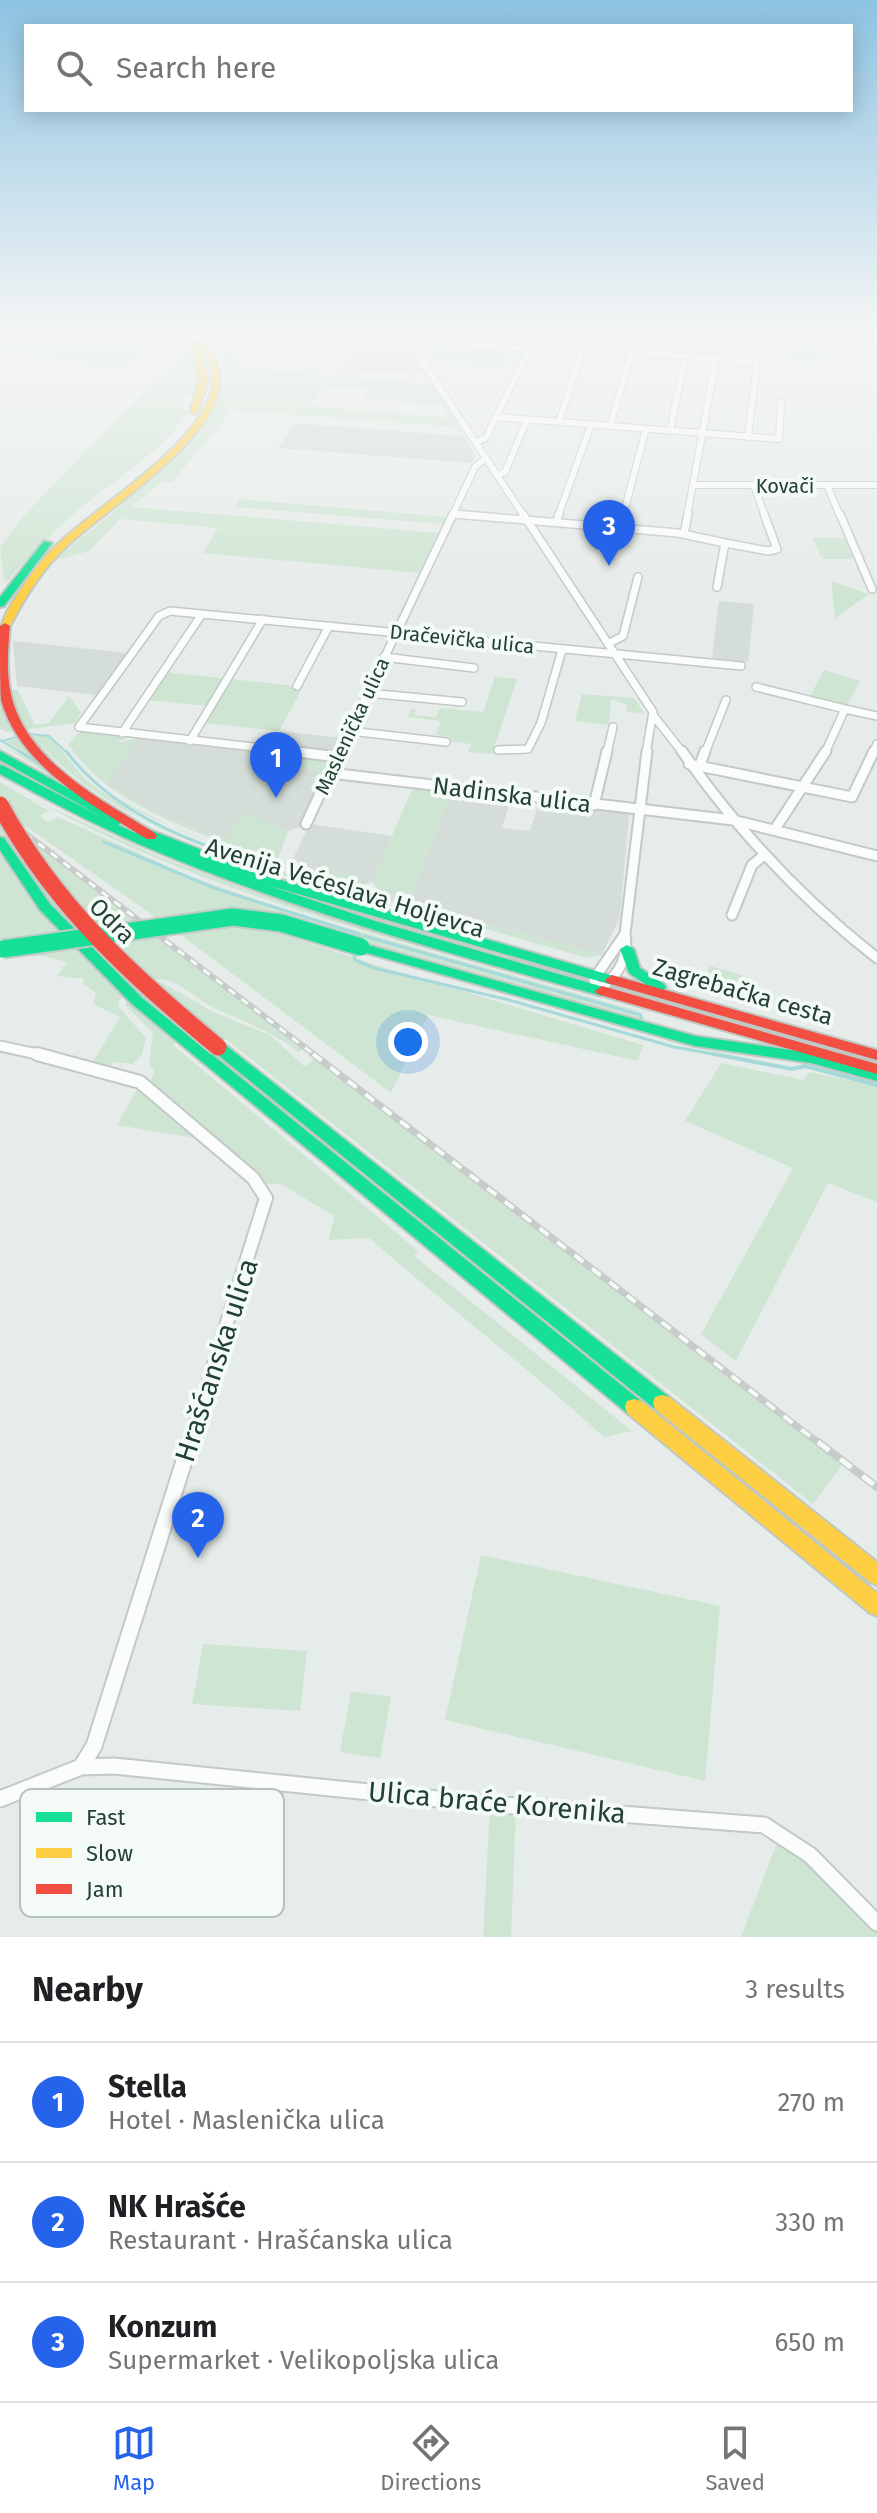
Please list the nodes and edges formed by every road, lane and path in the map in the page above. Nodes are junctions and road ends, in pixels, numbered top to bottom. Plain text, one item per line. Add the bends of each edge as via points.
1 (189, 419) edge
2 (202, 419) edge
3 (461, 419) edge
4 (495, 419) edge
5 (521, 419) edge
6 (612, 419) edge
7 (672, 419) edge
8 (705, 419) edge
9 (750, 419) edge
10 (780, 419) edge
11 (527, 420) junction
12 (559, 422) joint
13 (591, 425) junction
14 (610, 426) junction
15 (646, 429) junction
16 (670, 431) junction
17 (702, 433) junction
18 (748, 437) junction
19 (476, 442) junction
20 (486, 458) junction
21 (498, 475) junction
22 (693, 485) junction
23 (827, 485) junction
24 (877, 485) edge
25 (754, 486) junction
26 (453, 514) junction
27 (526, 519) junction
28 (556, 522) junction
29 (620, 528) junction
30 (684, 534) junction
31 (725, 543) junction
32 (52, 546) junction
33 (638, 577) dead end
34 (717, 587) dead end
35 (872, 589) dead end
36 (0, 604) edge
37 (202, 614) junction
38 (263, 619) junction
39 (329, 626) junction
40 (3, 630) edge
41 (396, 632) junction
42 (608, 644) junction
43 (562, 650) junction
44 (615, 655) junction
45 (384, 657) junction
46 (741, 666) dead end
47 (474, 668) dead end
48 (297, 686) dead end
49 (756, 687) dead end
50 (368, 693) junction
51 (726, 700) dead end
52 (462, 702) dead end
53 (845, 709) junction
54 (653, 715) junction
55 (877, 716) edge
56 (613, 727) dead end
57 (350, 731) junction
58 (122, 733) junction
59 (190, 741) junction
60 (446, 742) dead end
61 (877, 744) edge
62 (498, 750) dead end
63 (0, 755) edge
64 (338, 757) junction
65 (689, 764) junction
66 (700, 765) junction
67 (0, 769) edge
68 (330, 773) junction
69 (806, 788) junction
70 (0, 805) edge
71 (594, 805) junction
72 (637, 810) junction
73 (733, 820) junction
74 (306, 824) dead end
75 (775, 829) junction
76 (151, 836) junction
77 (0, 841) edge
78 (763, 856) junction
79 (877, 856) edge
80 (732, 915) dead end
81 (626, 942) junction
82 (0, 950) edge
83 (877, 958) edge
84 (602, 982) junction
85 (696, 1003) junction
86 (0, 1046) edge
87 (212, 1052) junction
88 (877, 1055) edge
89 (877, 1069) edge
90 (877, 1076) edge
91 (877, 1575) edge
92 (877, 1606) edge
93 (81, 1767) junction
94 (25, 1789) edge
95 (20, 1791) edge
96 (0, 1799) edge
97 (877, 1923) edge

1 - 32 main road
2 - 32 main road via 177,448
3 - 19 street
4 - 19 street via 486,438
5 - 11 street
6 - 14 street
7 - 16 street
8 - 17 street
9 - 18 street
10 - 18 street via 779,439
11 - 12 street
11 - 21 street via 505,472
12 - 13 street
13 - 14 street
13 - 28 street
14 - 15 street
15 - 16 street
15 - 29 street
16 - 17 street
17 - 18 street
17 - 22 street
19 - 20 street
20 - 21 street
20 - 26 street, Maslenička ulica via 475,467
21 - 27 street
22 - 25 street, Kovači
22 - 30 street
23 - 24 street, Kovači
23 - 25 street, Kovači
23 - 35 street
25 - 31 street via 777,549
26 - 27 street
26 - 41 street, Maslenička ulica
27 - 28 street
27 - 42 street
28 - 29 street
29 - 30 street
30 - 31 street
31 - 34 street
32 - 36 main road
32 - 40 main road
33 - 42 street via 623,636
37 - 38 street, Dračevička ulica
37 - 58 street
37 - 58 street, Dračevička ulica via 159,616 79,727
38 - 39 street, Dračevička ulica
38 - 59 street
39 - 41 street, Dračevička ulica
39 - 48 street
40 - 76 main road via 4,685 27,738 63,776
41 - 43 street, Dračevička ulica
41 - 45 street, Maslenička ulica
42 - 44 street
43 - 44 street, Dračevička ulica
43 - 62 street via 528,749
44 - 46 street, Dračevička ulica
44 - 54 street
45 - 47 street
45 - 50 street, Maslenička ulica
49 - 53 street
50 - 52 street
50 - 57 street, Maslenička ulica
51 - 66 street
53 - 55 street
53 - 69 street
54 - 65 street
54 - 72 street
56 - 71 street
57 - 60 street
57 - 64 street, Maslenička ulica
58 - 59 street
59 - 64 street
61 - 69 street via 854,795
63 - 76 main road, Avenija Većeslava Holjevca
64 - 68 street, Maslenička ulica
65 - 66 street
65 - 73 street
66 - 69 street
67 - 84 main road, Avenija Većeslava Holjevca via 90,821 233,881
68 - 71 street, Nadinska ulica
68 - 74 street, Maslenička ulica
69 - 75 street
70 - 87 main road, Odra, bridge via 25,854 70,913
71 - 72 street, Nadinska ulica
72 - 73 street, Nadinska ulica
72 - 81 street
73 - 75 street, Nadinska ulica
73 - 78 street
75 - 79 street, Nadinska ulica
76 - 84 main road, Avenija Većeslava Holjevca via 286,887
77 - 87 main road, Odra via 26,885 86,954
78 - 80 street via 752,865
78 - 83 street
81 - 84 street
81 - 84 street
81 - 85 main road via 640,976
82 - 90 main road, bridge via 233,917 281,923 660,1033 811,1058
84 - 85 main road, Zagrebačka cesta
84 - 89 main road, Zagrebačka cesta
85 - 88 main road, Zagrebačka cesta
86 - 93 street, Hrašćanska ulica via 140,1082 261,1187 266,1205 105,1719
87 - 91 main road
87 - 92 main road
93 - 94 street
93 - 97 street, Ulica braće Korenika via 764,1825 798,1847
95 - 96 street

